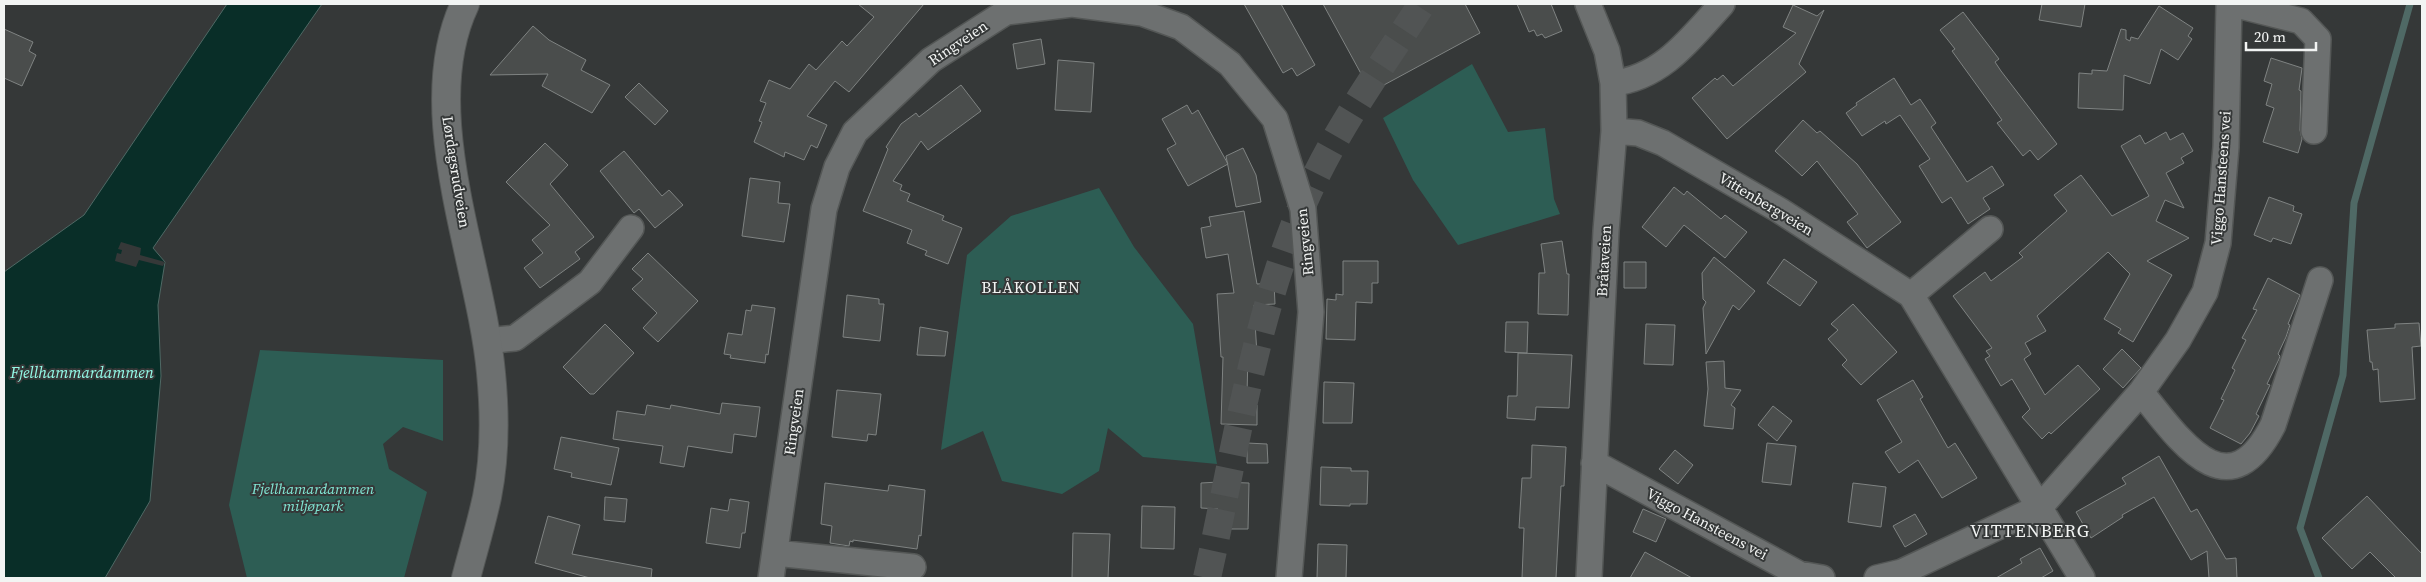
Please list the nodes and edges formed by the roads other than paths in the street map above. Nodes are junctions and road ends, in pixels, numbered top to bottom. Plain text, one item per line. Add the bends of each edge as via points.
1 (465, 4) edge
2 (1588, 4) edge
3 (1722, 4) edge
4 (2229, 4) edge
5 (2233, 4) edge
6 (1613, 83) junction
7 (2314, 130) dead end
8 (1614, 131) junction
9 (632, 228) dead end
10 (1990, 230) dead end
11 (2320, 280) dead end
12 (1911, 295) junction
13 (487, 341) junction
14 (2141, 392) junction
15 (1594, 463) junction
16 (2040, 507) junction
17 (776, 553) junction
18 (913, 567) dead end
19 (466, 578) edge
20 (772, 578) edge
21 (1289, 578) edge
22 (1590, 578) edge
23 (1822, 578) edge
24 (1877, 578) edge
25 (2082, 578) edge

1 - 13 street, Lørdagsrudveien via 456,22 448,66 447,110 456,188
2 - 6 street via 1607,51
3 - 6 street via 1654,71 1630,81
4 - 14 street, Viggo Hansteens vei via 2222,206 2212,272 2205,292 2178,340
5 - 7 street via 2301,20 2318,39
6 - 8 street, Bråtaveien
8 - 12 street, Vittenbergveien via 1638,133 1663,142 1779,210
8 - 15 street, Bråtaveien
9 - 13 street via 590,282 515,338
10 - 12 street
11 - 14 street via 2274,425 2248,460 2228,466 2205,461 2177,436
12 - 16 street, Vittenbergveien
13 - 19 street, Lørdagsrudveien via 493,452 487,497
14 - 16 street, Viggo Hansteens vei
15 - 22 street, Bråtaveien
15 - 23 street, Viggo Hansteens vei via 1799,574
16 - 24 street, Viggo Hansteens vei via 1902,572
16 - 25 street, Vittenbergveien
17 - 18 street
17 - 20 street, Ringveien
17 - 21 street, Ringveien via 824,209 837,167 855,132 931,60 1006,12 1072,4 1142,13 1181,27 1230,64 1275,119 1303,209 1311,312

